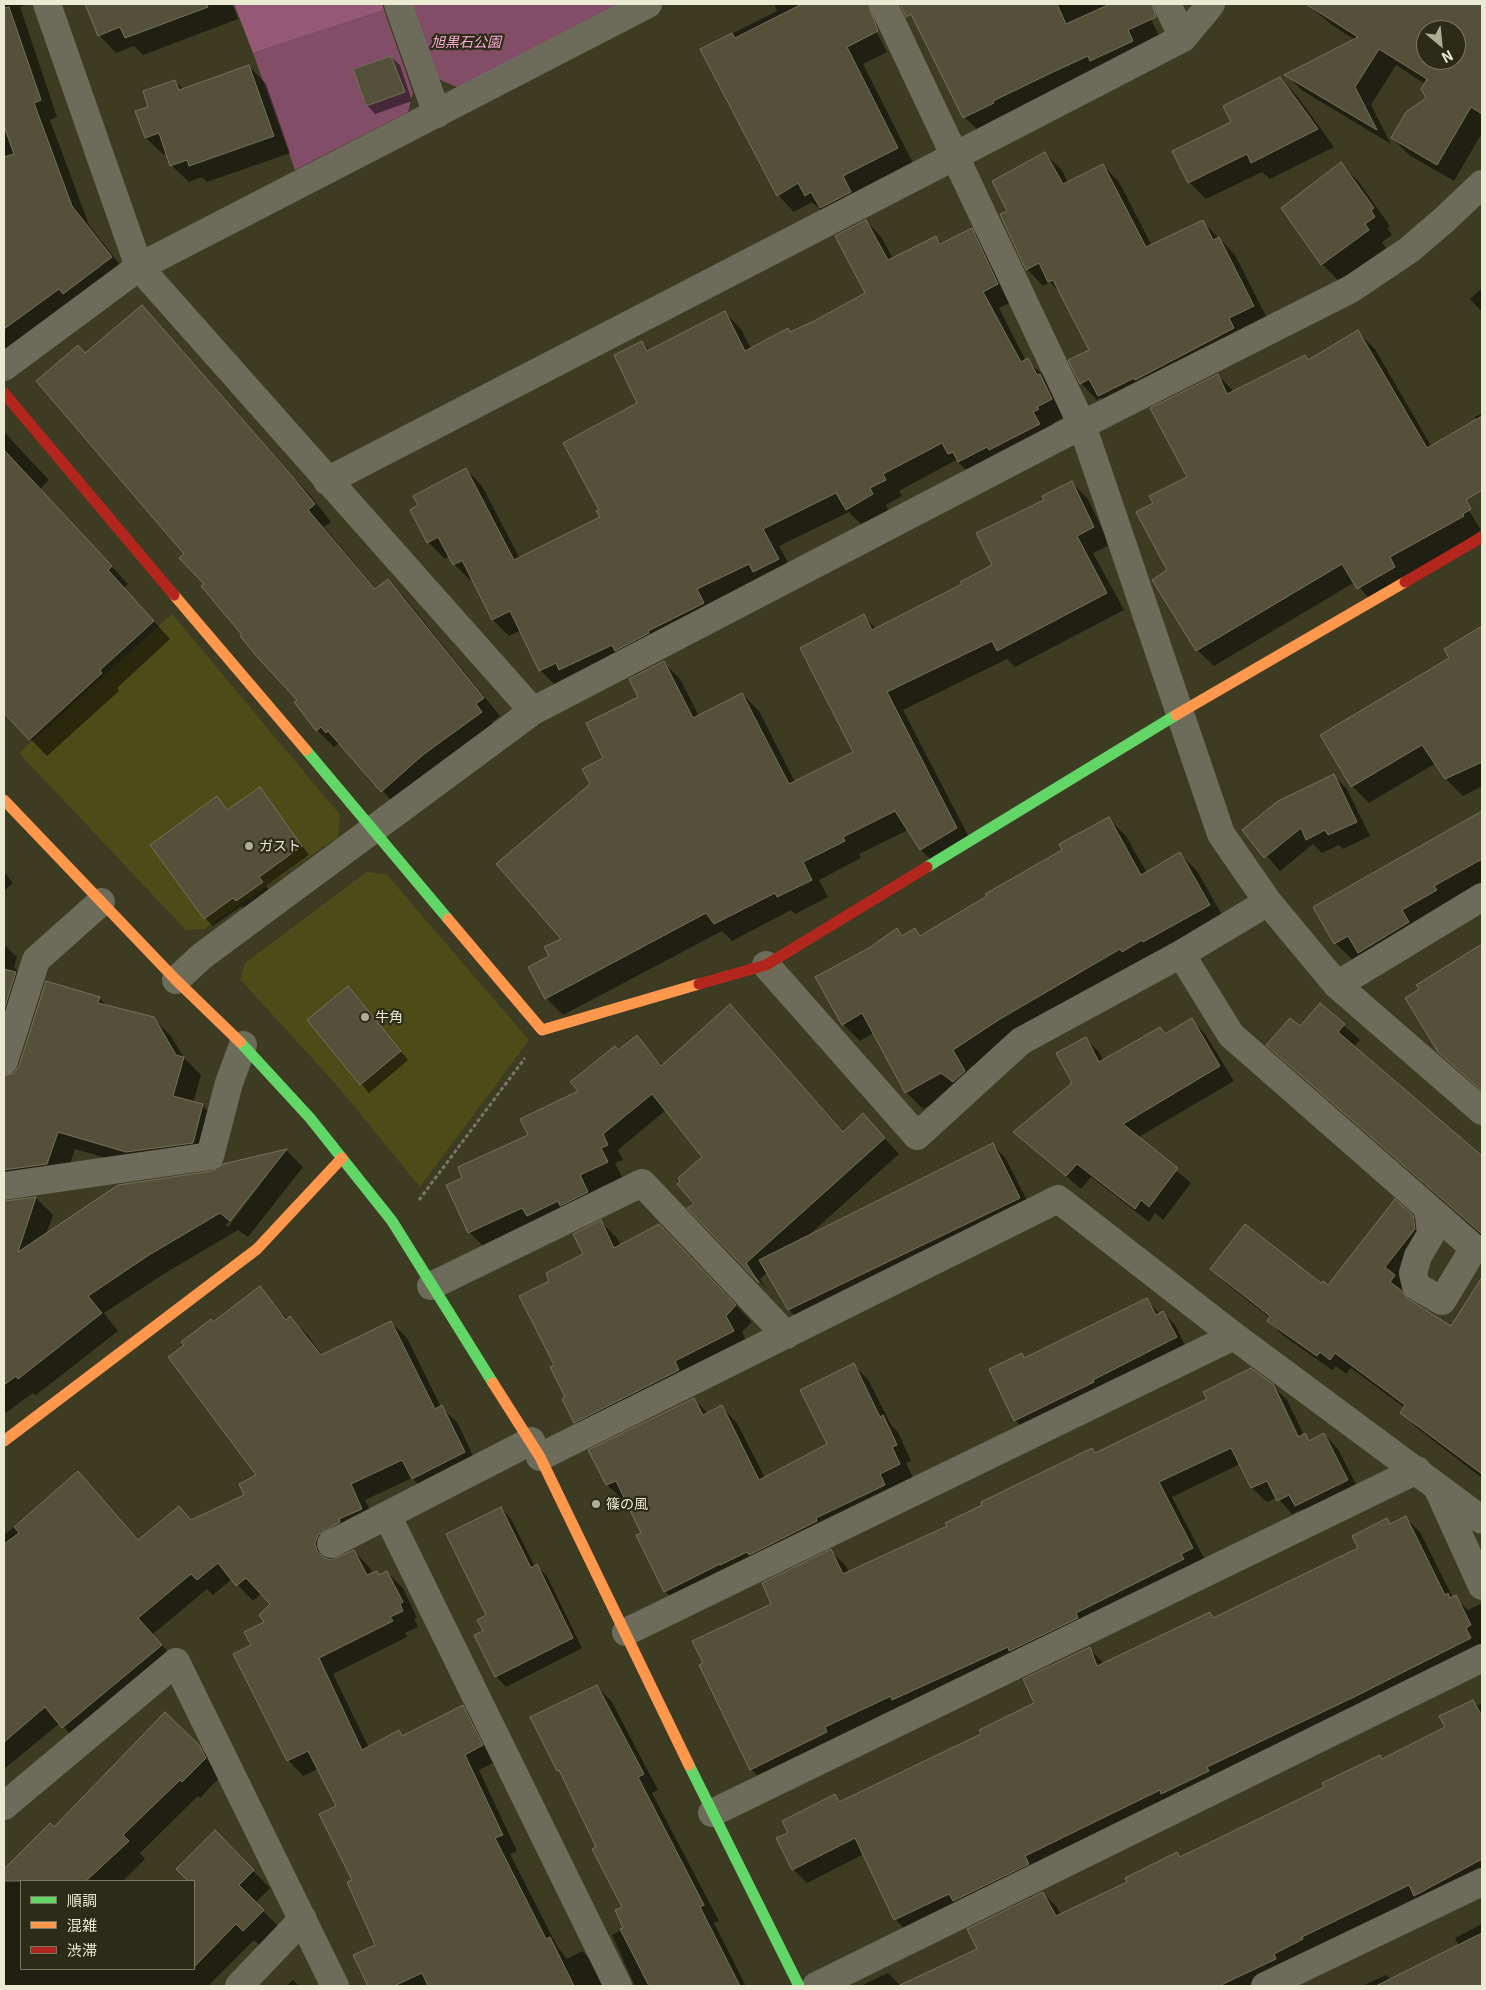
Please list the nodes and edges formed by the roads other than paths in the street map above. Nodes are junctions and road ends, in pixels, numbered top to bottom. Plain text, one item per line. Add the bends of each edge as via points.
1 (47, 4) edge
2 (398, 4) edge
3 (648, 4) edge
4 (883, 4) edge
5 (1167, 4) edge
6 (1211, 4) edge
7 (1183, 38) junction
8 (437, 114) junction
9 (954, 157) junction
10 (1482, 184) edge
11 (139, 267) junction
12 (4, 367) edge
13 (4, 392) edge
14 (1082, 425) junction
15 (327, 481) junction
16 (1482, 537) edge
17 (533, 711) junction
18 (1179, 712) junction
19 (4, 800) edge
20 (373, 828) junction
21 (1482, 897) edge
22 (101, 902) junction
23 (1268, 902) junction
24 (1181, 954) junction
25 (766, 964) junction
26 (176, 980) junction
27 (1337, 984) junction
28 (243, 1045) junction
29 (4, 1061) edge
30 (1482, 1111) edge
31 (342, 1158) junction
32 (4, 1186) edge
33 (1428, 1208) dead end
34 (430, 1286) junction
35 (786, 1335) junction
36 (1234, 1336) junction
37 (4, 1441) edge
38 (536, 1449) junction
39 (1426, 1478) junction
40 (387, 1515) junction
41 (1482, 1520) edge
42 (330, 1544) dead end
43 (1482, 1586) edge
44 (626, 1632) junction
45 (1482, 1658) edge
46 (4, 1806) edge
47 (712, 1813) junction
48 (1482, 1882) edge
49 (303, 1919) junction
50 (239, 1986) edge
51 (335, 1986) edge
52 (618, 1986) edge
53 (799, 1986) edge
54 (816, 1986) edge
55 (1266, 1986) edge

1 - 11 street
2 - 8 street
3 - 8 street
4 - 9 street
5 - 7 street
6 - 7 street
7 - 9 street
8 - 11 street
9 - 14 street
9 - 15 street
10 - 14 street via 1444,220 1375,275
11 - 12 street
11 - 15 street
13 - 20 street
14 - 17 street
14 - 18 street
15 - 17 street
16 - 18 street
17 - 20 street
18 - 23 street via 1221,834
18 - 25 street
19 - 22 street
20 - 25 street via 542,1030
20 - 26 street via 202,956
21 - 27 street
22 - 26 street
22 - 29 street via 36,960
23 - 24 street
23 - 27 street
24 - 25 street via 1021,1041 917,1136
24 - 33 street via 1231,1035
26 - 28 street
27 - 30 street
28 - 31 street
28 - 32 street via 229,1083 210,1156
31 - 34 street via 392,1221
31 - 37 street via 257,1249
34 - 35 street via 642,1183
34 - 38 street
35 - 36 street via 1058,1199
35 - 38 street
36 - 39 street
36 - 44 street
38 - 40 street
38 - 44 street
39 - 41 street
39 - 43 street
39 - 47 street
40 - 42 street
40 - 52 street
44 - 47 street
45 - 54 street
46 - 49 street via 176,1662
47 - 53 street
48 - 55 street
49 - 50 street
49 - 51 street

